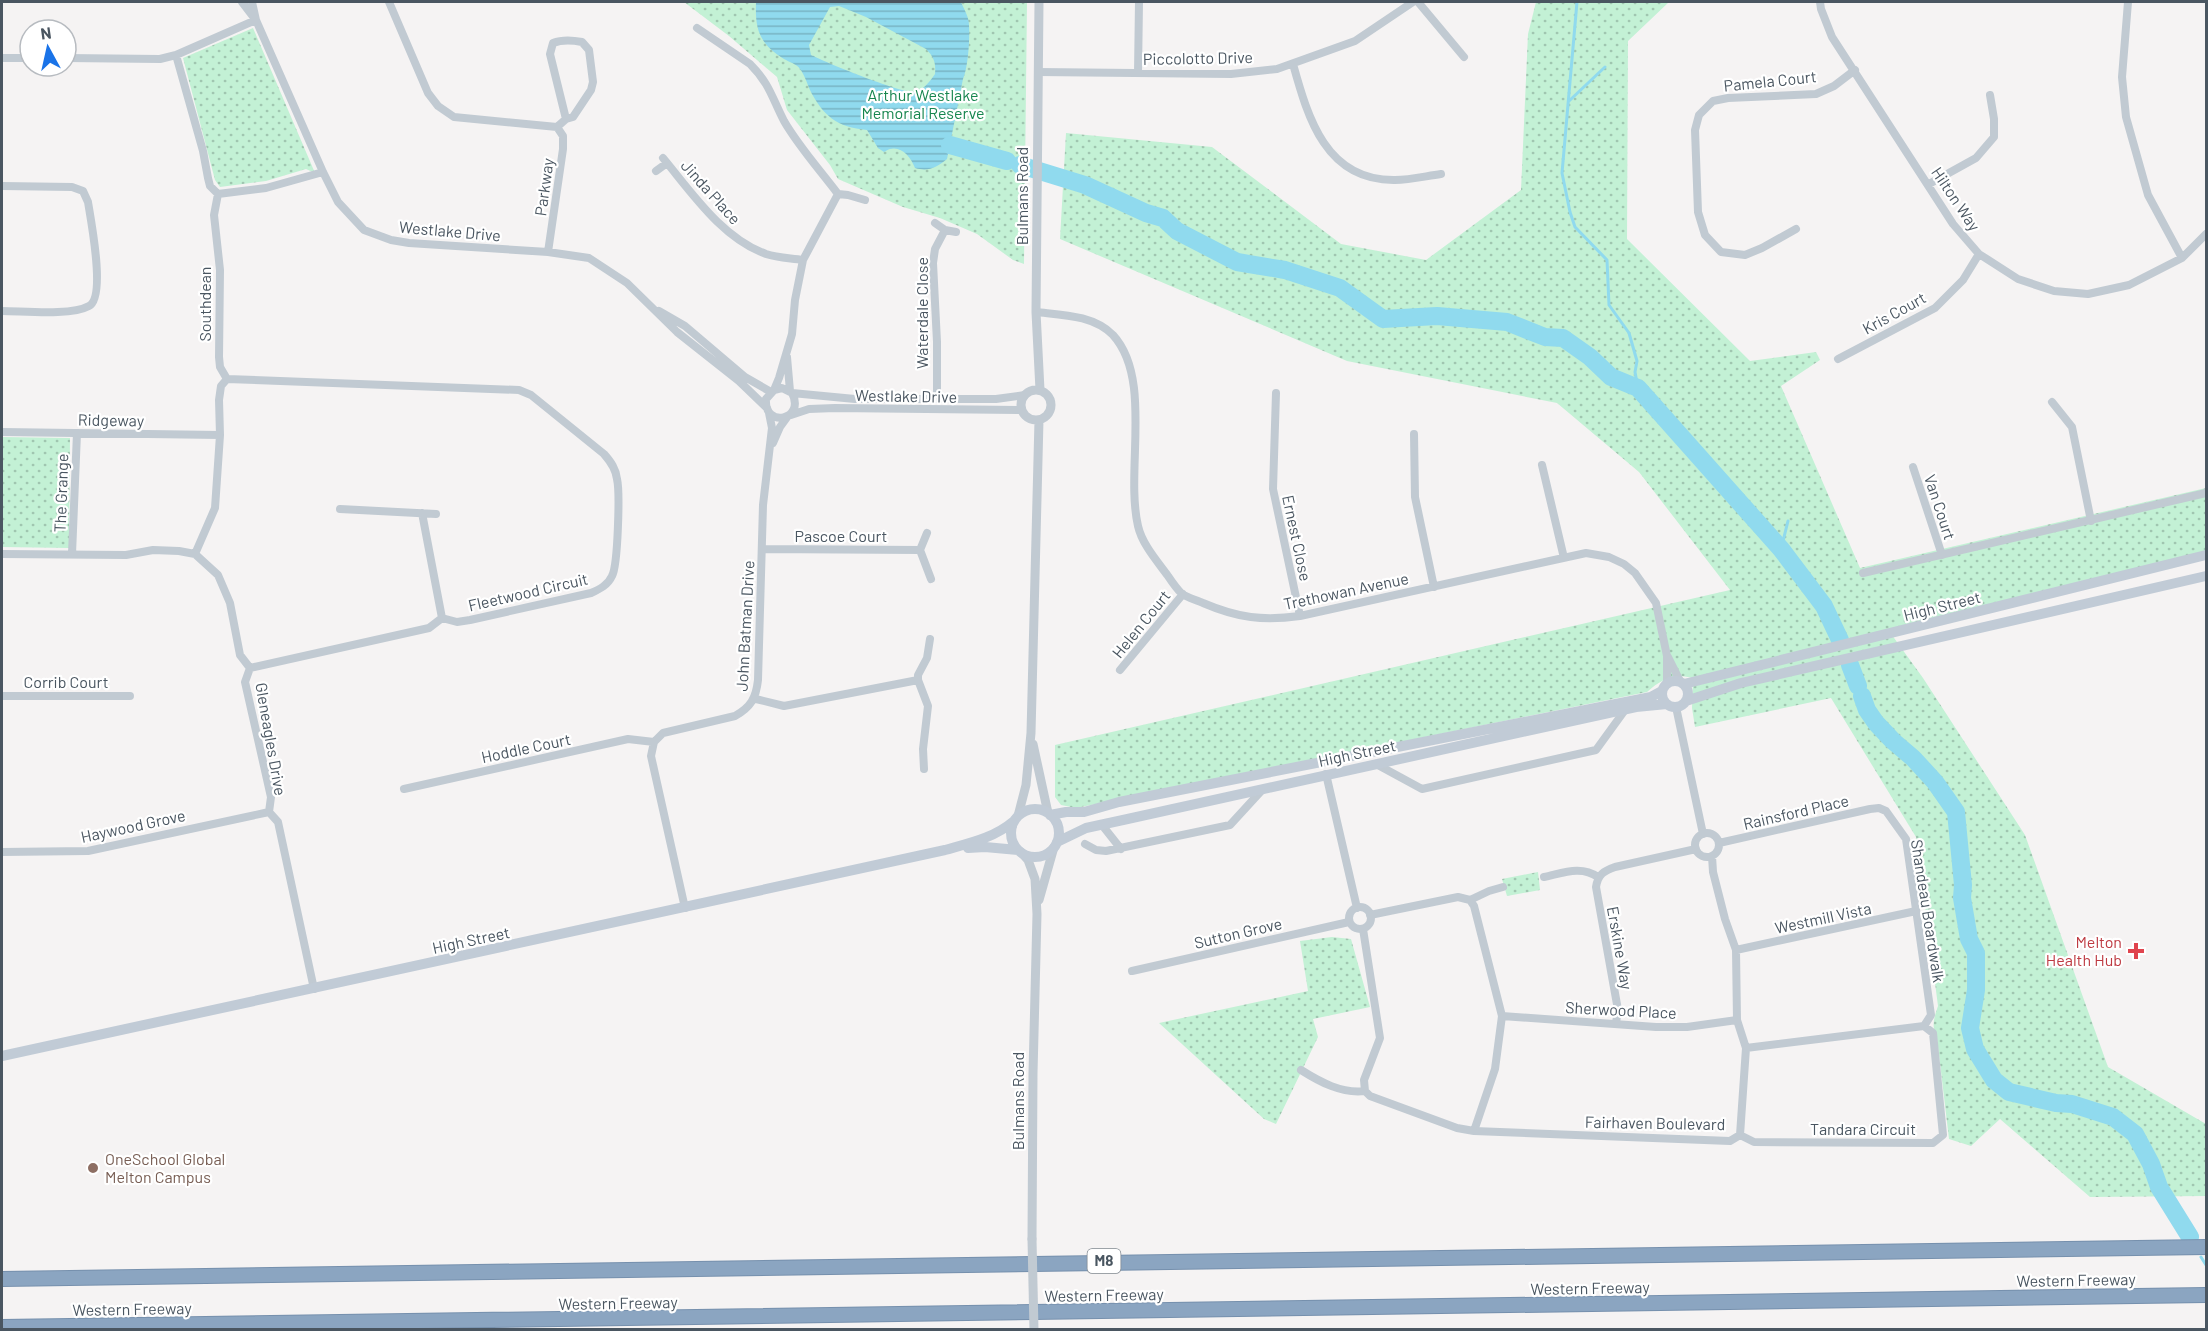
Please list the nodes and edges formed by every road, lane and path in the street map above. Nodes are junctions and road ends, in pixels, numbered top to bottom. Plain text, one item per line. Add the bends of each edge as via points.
1 (242, 2) edge
2 (252, 2) edge
3 (389, 2) edge
4 (1039, 2) edge
5 (1139, 2) edge
6 (1413, 2) edge
7 (1418, 2) edge
8 (1820, 2) edge
9 (2128, 2) edge
10 (256, 20) junction
11 (697, 28) dead end
12 (176, 55) junction
13 (1464, 57) dead end
14 (2, 58) edge
15 (18, 58) edge
16 (78, 58) edge
17 (1293, 64) junction
18 (1855, 70) junction
19 (1038, 72) junction
20 (1138, 73) junction
21 (1990, 95) dead end
22 (566, 119) junction
23 (557, 127) junction
24 (656, 171) dead end
25 (323, 172) junction
26 (1441, 174) dead end
27 (1929, 184) junction
28 (2, 186) edge
29 (218, 194) junction
30 (838, 194) junction
31 (865, 201) dead end
32 (936, 223) dead end
33 (1796, 229) dead end
34 (945, 230) junction
35 (956, 232) dead end
36 (2206, 234) edge
37 (548, 252) junction
38 (1979, 254) junction
39 (2182, 258) junction
40 (803, 260) junction
41 (647, 304) junction
42 (2, 311) edge
43 (1036, 312) junction
44 (787, 349) junction
45 (1838, 359) dead end
46 (226, 379) junction
47 (1040, 390) junction
48 (772, 391) junction
49 (791, 392) junction
50 (1276, 393) dead end
51 (1024, 395) junction
52 (937, 398) junction
53 (2052, 402) dead end
54 (1022, 410) junction
55 (768, 411) junction
56 (789, 416) junction
57 (1039, 420) junction
58 (2, 432) edge
59 (77, 433) junction
60 (1414, 434) dead end
61 (220, 435) junction
62 (770, 450) junction
63 (1542, 465) dead end
64 (1913, 467) dead end
65 (2206, 493) edge
66 (340, 509) dead end
67 (422, 513) junction
68 (436, 514) dead end
69 (2091, 521) junction
70 (927, 533) dead end
71 (762, 549) junction
72 (920, 550) junction
73 (2, 554) edge
74 (72, 554) junction
75 (195, 554) junction
76 (1942, 555) junction
77 (2206, 555) edge
78 (1564, 558) junction
79 (1863, 573) dead end
80 (931, 579) dead end
81 (2204, 579) edge
82 (1434, 587) junction
83 (1183, 594) junction
84 (1300, 616) junction
85 (442, 618) junction
86 (930, 639) dead end
87 (1667, 656) junction
88 (250, 668) junction
89 (1120, 670) dead end
90 (918, 680) junction
91 (1682, 682) junction
92 (1664, 687) junction
93 (2, 696) edge
94 (130, 696) dead end
95 (756, 699) junction
96 (1676, 704) junction
97 (1625, 710) junction
98 (1031, 733) junction
99 (654, 742) junction
100 (1376, 764) junction
101 (924, 769) dead end
102 (1326, 774) junction
103 (1264, 788) junction
104 (404, 789) dead end
105 (1879, 808) joint
106 (268, 812) junction
107 (1049, 814) junction
108 (1016, 819) junction
109 (1102, 825) junction
110 (1703, 834) junction
111 (1719, 843) junction
112 (1085, 844) dead end
113 (1055, 845) junction
114 (1121, 849) junction
115 (1696, 849) junction
116 (945, 850) junction
117 (1020, 851) junction
118 (2, 852) edge
119 (1712, 856) junction
120 (1598, 877) junction
121 (1544, 878) dead end
122 (1503, 887) dead end
123 (1470, 900) junction
124 (685, 908) junction
125 (1358, 908) junction
126 (1916, 911) junction
127 (1037, 914) junction
128 (1370, 915) junction
129 (1349, 922) junction
130 (1363, 929) junction
131 (1736, 950) junction
132 (1132, 971) dead end
133 (314, 989) junction
134 (1502, 1016) junction
135 (1737, 1020) junction
136 (1616, 1023) junction
137 (1924, 1026) junction
138 (1746, 1048) junction
139 (2, 1056) edge
140 (1301, 1070) dead end
141 (1365, 1091) junction
142 (1474, 1131) junction
143 (1740, 1135) junction
144 (2206, 1247) edge
145 (2, 1279) edge
146 (2206, 1295) edge
147 (2, 1327) edge
148 (1034, 1329) edge

1 - 10 street, Westlake Drive
2 - 10 street, Westlake Drive
3 - 23 street via 428,93 438,106 454,117
4 - 19 street, Bulmans Road
5 - 20 street
6 - 17 street, Piccolotto Drive via 1355,41
7 - 13 street
8 - 18 street, Hilton Way via 1832,37
9 - 39 street via 2122,77 2126,117 2148,195
10 - 12 street
10 - 25 street, Westlake Drive
11 - 30 street via 757,72 770,88 785,121
12 - 16 street via 160,59
12 - 29 street via 210,186
14 - 15 street
17 - 20 street, Piccolotto Drive via 1231,74
17 - 26 street via 1314,129 1326,148 1342,162 1376,178 1395,180
18 - 27 street, Hilton Way
18 - 33 street, Pamela Court via 1816,94 1728,98 1713,101 1699,115 1695,130 1698,212 1705,235 1721,252 1745,255
19 - 20 street, Piccolotto Drive
19 - 43 street, Bulmans Road
21 - 27 street via 1994,137 1976,158
22 - 22 street via 550,48 560,40 574,40 589,50 593,82 573,117
22 - 23 street
23 - 37 street, Parkway via 563,136 563,149
24 - 40 street, Jinda Place via 665,160 731,235 750,247 769,255
25 - 29 street via 266,188
25 - 37 street, Westlake Drive via 338,202 364,230 390,240
27 - 38 street, Hilton Way via 1953,224
28 - 42 street via 72,187 83,191 88,202 98,282 92,305 75,311
29 - 46 street, Southdean via 214,215 220,270 219,357
30 - 31 street
30 - 40 street
32 - 34 street
34 - 35 street
34 - 52 street, Waterdale Close via 933,263
36 - 39 street, Hilton Way
37 - 41 street, Westlake Drive via 589,258 627,283
38 - 39 street, Hilton Way via 2018,279 2054,291 2088,294 2129,285
38 - 45 street, Kris Court via 1963,280 1935,308
40 - 44 street
41 - 48 street, Westlake Drive via 685,326 745,377
41 - 55 street, Westlake Drive via 739,381
43 - 47 street, Bulmans Road
43 - 83 street, Trethowan Avenue via 1088,319 1112,335 1126,352 1134,390 1138,527 1151,554
44 - 48 street
44 - 49 street
46 - 61 street, Southdean via 220,393
46 - 85 street, Fleetwood Circuit via 519,390 531,395 604,454 618,480 617,558 613,576 605,586 591,593 470,620
47 - 51 street
47 - 57 street via 1051,405 1048,415
48 - 49 street via 782,388
48 - 55 street via 766,399
49 - 52 street, Westlake Drive via 855,399
49 - 56 street via 796,405
50 - 84 street, Ernest Close via 1273,489
51 - 52 street, Westlake Drive via 996,399
51 - 54 street
53 - 69 street via 2072,427
54 - 56 street, Westlake Drive via 835,408 809,409
54 - 57 street via 1029,418
55 - 56 street via 778,418
55 - 62 street, John Batman Drive via 772,428
56 - 62 street, John Batman Drive
57 - 98 street
58 - 59 street, Ridgeway
59 - 61 street, Ridgeway
59 - 74 street, The Grange
60 - 82 street via 1415,497
61 - 75 street, Southdean via 215,508
62 - 71 street, John Batman Drive
63 - 78 street
64 - 76 street, Van Court
65 - 69 street
66 - 67 street
67 - 68 street
67 - 85 street
69 - 76 street
70 - 72 street
71 - 72 street, Pascoe Court
71 - 95 street, John Batman Drive
72 - 80 street
73 - 74 street
74 - 75 street via 126,555 153,550
75 - 88 street, Gleneagles Drive via 218,575 230,603 240,655
76 - 79 street
77 - 91 main road, High Street
78 - 82 street, Trethowan Avenue
78 - 87 street, Trethowan Avenue via 1586,553 1609,557 1635,573 1656,603
81 - 96 main road, High Street via 1741,683
82 - 84 street, Trethowan Avenue
83 - 84 street, Trethowan Avenue via 1248,618
83 - 89 street, Helen Court
85 - 88 street, Fleetwood Circuit via 429,628
86 - 90 street
87 - 91 street, Trethowan Avenue
87 - 92 street, Trethowan Avenue
88 - 106 street, Gleneagles Drive via 245,682 271,796
90 - 95 street via 784,706
90 - 101 street via 928,706
91 - 92 main road via 1676,680
91 - 96 main road via 1688,692
92 - 96 main road via 1663,700
92 - 107 main road, High Street via 1651,697 1084,812
93 - 94 street, Corrib Court
95 - 99 street, John Batman Drive via 735,716 663,733
96 - 97 main road, High Street
96 - 110 street
97 - 100 main road, High Street
97 - 100 street via 1596,750 1457,782 1422,789
98 - 107 street
98 - 108 street via 1026,785
99 - 104 street, Hoddle Court via 628,739
99 - 124 street via 651,756
100 - 102 main road, High Street
102 - 103 main road, High Street
102 - 125 street
103 - 109 main road, High Street
103 - 114 street via 1230,825
105 - 111 street, Rainsford Place
105 - 126 street, Shandeau Boardwalk via 1886,811 1906,839
106 - 118 street, Haywood Grove via 88,851
106 - 133 street, Gleneagles Drive via 278,822
107 - 108 main road via 1035,809
107 - 113 main road via 1058,829
108 - 116 main road, High Street via 1000,832
108 - 117 main road via 1011,835
109 - 113 main road, High Street via 1073,833
109 - 114 street
110 - 111 street via 1714,836
110 - 115 street via 1696,841
111 - 119 street
112 - 114 street via 1096,850
113 - 117 main road via 1042,856 1028,856
113 - 127 street, Bulmans Road
115 - 119 street via 1704,857
115 - 120 street via 1615,867
116 - 117 main road, High Street via 985,847
116 - 124 main road, High Street
117 - 127 street, Bulmans Road via 1035,879
119 - 131 street, Fairhaven Boulevard
120 - 121 street via 1582,870
120 - 136 street, Erskine Way via 1596,886 1618,1010
122 - 123 street
123 - 128 street via 1443,899
123 - 134 street
124 - 133 main road, High Street
125 - 128 street
125 - 129 street via 1350,913
126 - 131 street, Westmill Vista
126 - 137 street, Shandeau Boardwalk via 1931,1014
127 - 148 street, Bulmans Road, bridge
128 - 130 street via 1370,923
129 - 130 street via 1356,929
129 - 132 street, Sutton Grove
130 - 141 street via 1380,1038 1364,1080
131 - 135 street, Fairhaven Boulevard
133 - 139 main road, High Street
134 - 136 street, Sherwood Place
134 - 142 street via 1495,1069
135 - 136 street, Sherwood Place via 1687,1027
135 - 138 street, Fairhaven Boulevard
137 - 138 street
137 - 143 street, Tandara Circuit via 1933,1033 1943,1135 1933,1143 1754,1142
138 - 143 street, Fairhaven Boulevard
140 - 141 street, Fairhaven Boulevard via 1340,1089
141 - 142 street, Fairhaven Boulevard via 1377,1101
142 - 143 street, Fairhaven Boulevard via 1730,1140
144 - 145 highway, Western Freeway / M8
146 - 147 highway, Western Freeway

